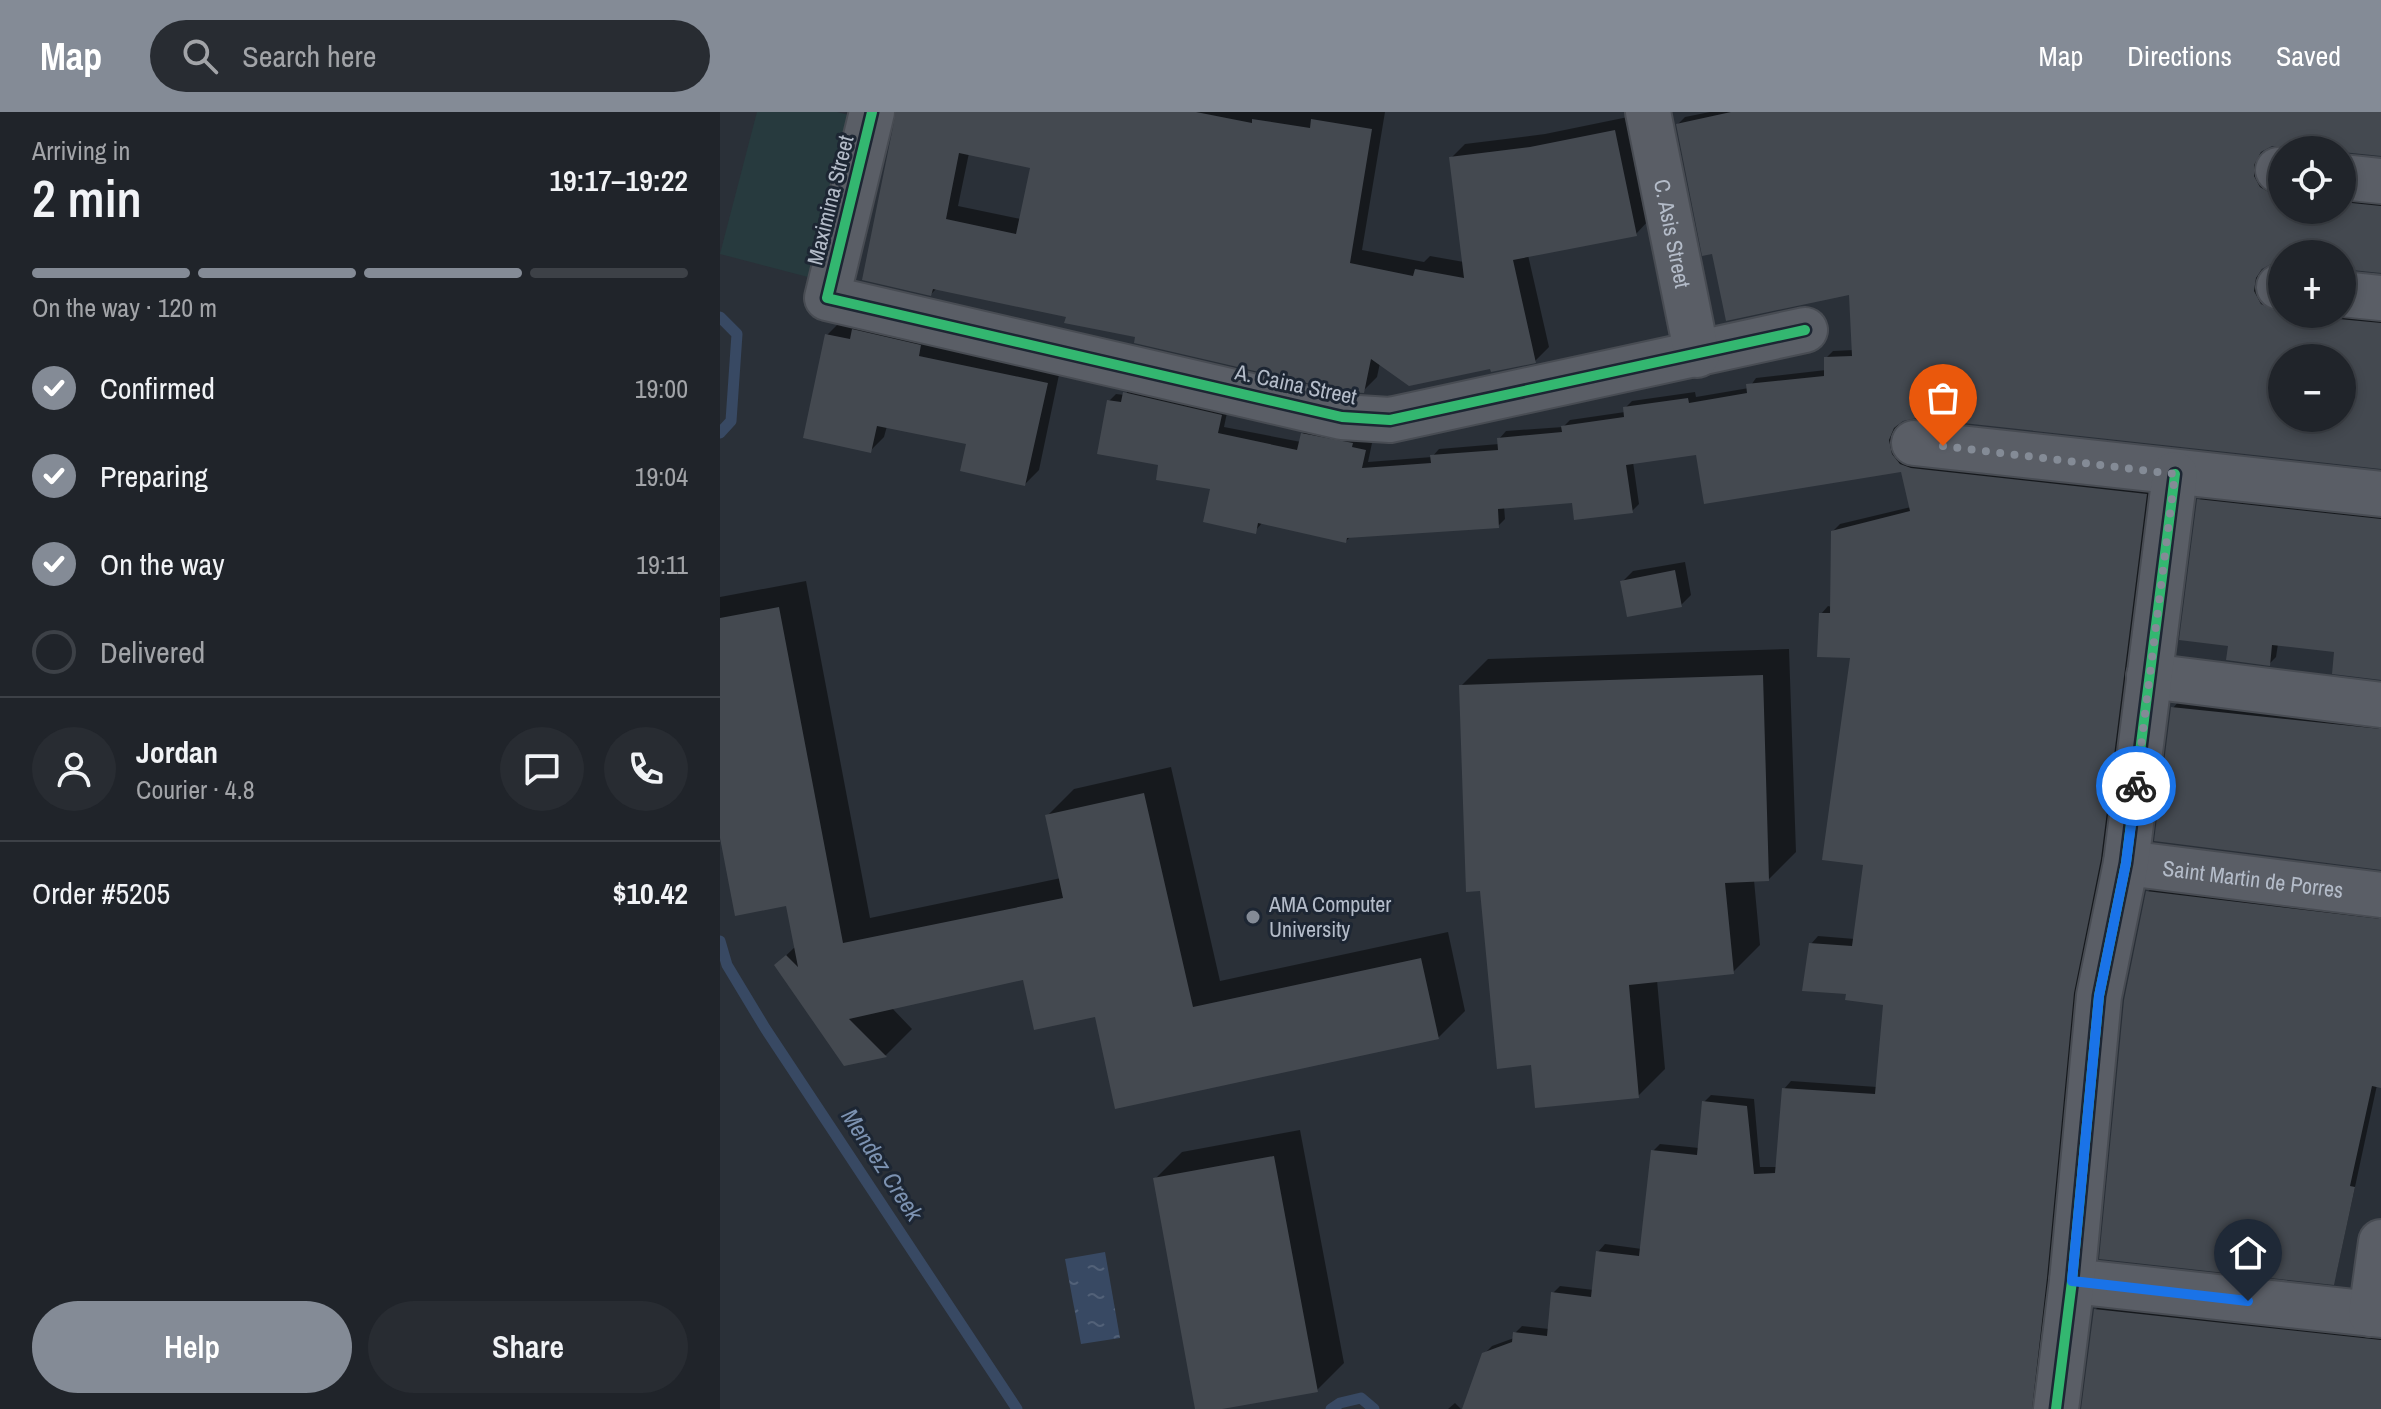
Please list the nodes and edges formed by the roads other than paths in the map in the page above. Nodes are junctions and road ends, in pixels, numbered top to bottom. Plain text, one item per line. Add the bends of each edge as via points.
1 (872, 112) edge
2 (1648, 112) edge
3 (2356, 178) edge
4 (2381, 181) edge
5 (2356, 295) edge
6 (827, 298) joint
7 (2381, 298) edge
8 (1805, 330) dead end
9 (1697, 355) junction
10 (1914, 443) dead end
11 (2175, 474) junction
12 (2381, 494) edge
13 (2149, 676) junction
14 (2381, 705) edge
15 (2126, 863) junction
16 (2381, 895) edge
17 (2381, 1242) edge
18 (2072, 1281) junction
19 (2376, 1314) edge
20 (2056, 1409) edge

1 - 6 street, Maximina Street
2 - 9 street, C. Asis Street
3 - 4 street
5 - 7 street
6 - 9 street, A. Caina Street via 1342,417 1390,420
8 - 9 street, A. Caina Street
10 - 11 street
11 - 12 street
11 - 13 street
13 - 14 street
13 - 15 street
15 - 16 street, Saint Martin de Porres
15 - 18 street via 2099,996
17 - 19 street
18 - 19 street
18 - 20 street

